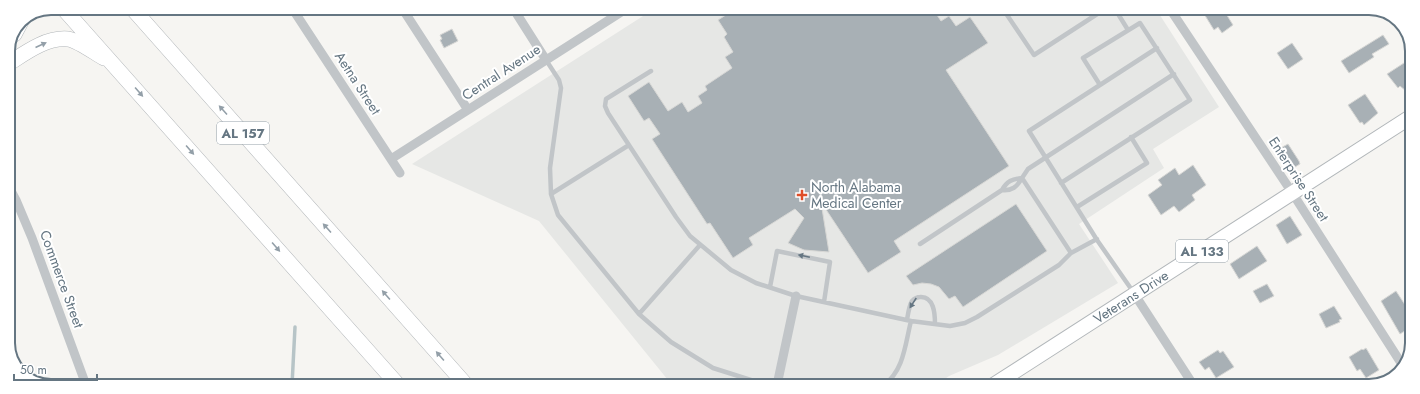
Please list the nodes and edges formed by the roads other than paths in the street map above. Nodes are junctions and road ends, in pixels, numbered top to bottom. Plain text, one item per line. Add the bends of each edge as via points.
1 (70, 15) edge
2 (138, 15) edge
3 (297, 15) edge
4 (407, 15) edge
5 (517, 15) edge
6 (617, 15) edge
7 (1007, 15) edge
8 (1096, 15) edge
9 (1119, 15) edge
10 (1174, 15) edge
11 (1128, 30) junction
12 (1157, 48) junction
13 (15, 60) edge
14 (546, 60) junction
15 (115, 64) junction
16 (651, 71) dead end
17 (1174, 74) junction
18 (1100, 85) junction
19 (468, 110) junction
20 (1405, 121) edge
21 (1131, 137) junction
22 (629, 145) junction
23 (1045, 157) junction
24 (391, 159) junction
25 (400, 173) dead end
26 (1022, 178) junction
27 (1061, 182) junction
28 (1002, 190) junction
29 (551, 194) junction
30 (1293, 194) junction
31 (15, 200) edge
32 (1077, 208) junction
33 (1097, 239) junction
34 (920, 244) dead end
35 (700, 245) junction
36 (1071, 252) junction
37 (770, 287) junction
38 (1134, 295) junction
39 (796, 296) junction
40 (824, 302) junction
41 (639, 314) junction
42 (909, 320) junction
43 (935, 324) junction
44 (1400, 361) edge
45 (84, 379) edge
46 (393, 379) edge
47 (461, 379) edge
48 (748, 379) edge
49 (778, 379) edge
50 (892, 379) edge
51 (1003, 379) edge
52 (1189, 379) edge

1 - 15 highway
47 -> 2 highway, AL 157
3 - 24 street, Aetna Street
4 - 19 street
5 - 14 street
6 - 14 street, Central Avenue
7 - 8 lane via 1034,55
9 - 11 lane
10 - 30 street, Enterprise Street
11 - 12 lane via 1140,23
11 - 18 lane via 1083,58
12 - 17 lane
12 - 18 lane
13 -> 15 highway via 50,40 69,39
14 - 19 street, Central Avenue
14 - 29 lane via 560,80 561,88 550,168
15 -> 46 highway
16 - 22 lane via 606,99 608,113
17 - 21 lane via 1190,100
17 - 23 lane
18 - 23 lane via 1029,131
19 - 24 street, Central Avenue
20 - 30 main road, Veterans Drive / AL 133
21 - 27 lane
21 - 32 lane via 1147,163
22 - 29 lane
22 - 35 lane via 676,217
23 - 26 lane via 1028,169
23 - 27 lane
24 - 25 street, Aetna Street
26 - 28 lane via 1013,179
26 - 28 lane via 1018,186 1009,191
26 - 36 lane
27 - 32 lane
28 - 34 lane
29 - 41 lane via 558,215 566,226
30 - 38 main road, Veterans Drive / AL 133
30 - 44 street, Enterprise Street
31 - 45 street, Commerce Street via 32,238
32 - 33 lane
33 - 36 lane
33 - 38 lane
35 - 37 lane via 731,270
35 - 41 lane
36 - 43 lane via 1059,265 977,317 950,326
37 - 39 lane
40 -> 37 lane via 830,262 777,251
38 - 51 main road, Veterans Drive / AL 133
38 - 52 street
39 - 40 lane
39 - 49 street
40 - 42 lane
41 - 48 lane via 670,342 691,355 714,368
42 - 43 lane
43 -> 42 lane via 934,307 929,299 923,297 917,297 912,301
42 - 50 lane via 900,367

